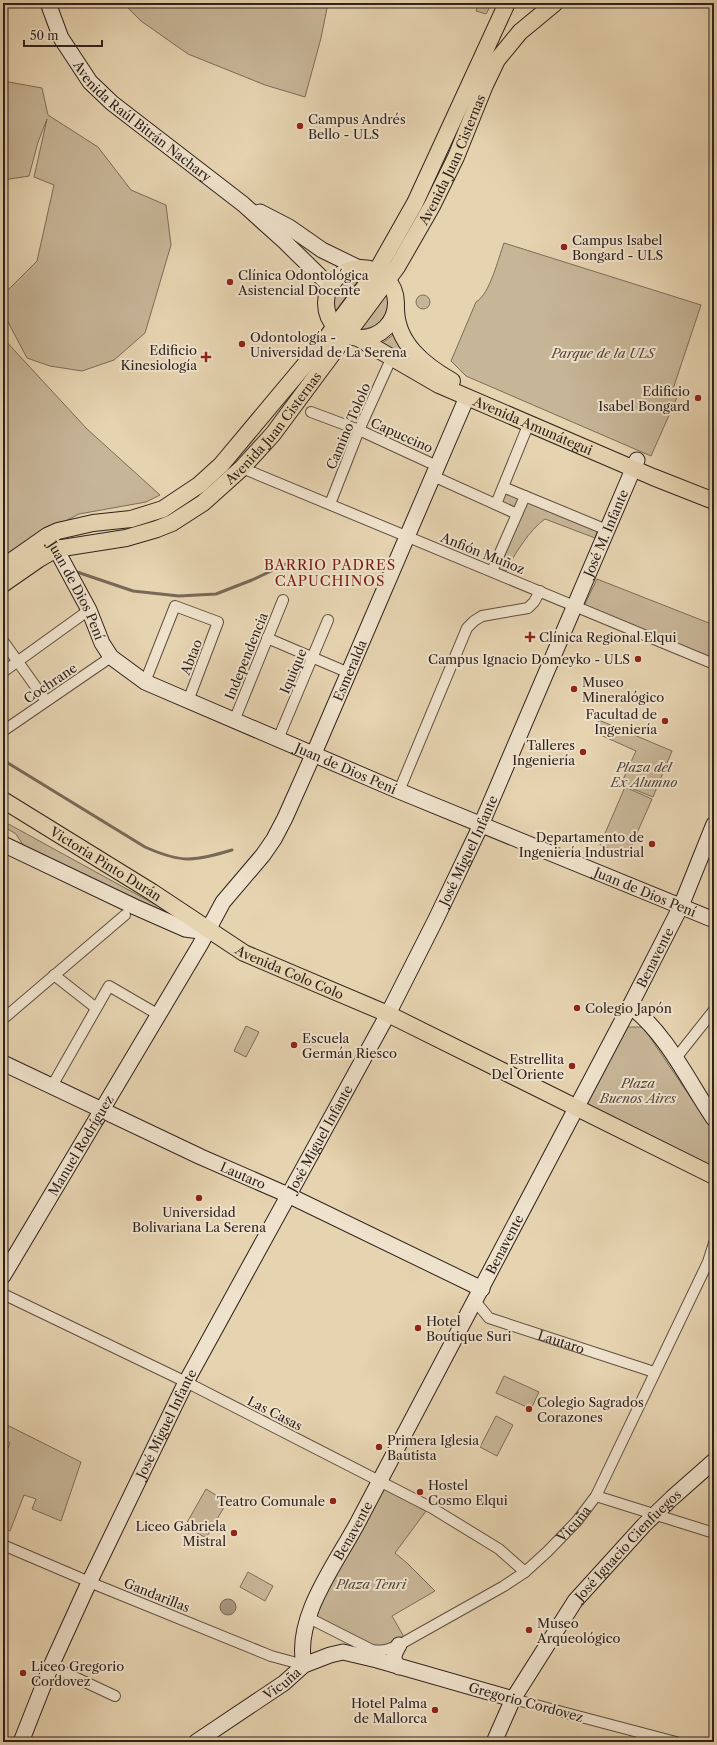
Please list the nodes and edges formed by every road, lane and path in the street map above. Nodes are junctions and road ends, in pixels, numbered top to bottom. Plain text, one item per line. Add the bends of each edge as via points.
1 (48, 3) edge
2 (507, 3) edge
3 (555, 3) edge
4 (243, 204) junction
5 (359, 268) junction
6 (381, 276) junction
7 (330, 286) junction
8 (396, 308) junction
9 (346, 333) junction
10 (391, 359) junction
11 (467, 397) junction
12 (311, 412) dead end
13 (529, 423) junction
14 (359, 430) junction
15 (635, 464) junction
16 (242, 468) junction
17 (435, 471) junction
18 (503, 487) junction
19 (714, 490) edge
20 (525, 496) junction
21 (714, 501) edge
22 (330, 504) junction
23 (496, 504) junction
24 (517, 514) junction
25 (608, 530) junction
26 (407, 536) junction
27 (52, 543) junction
28 (3, 567) edge
29 (492, 571) junction
30 (3, 584) edge
31 (540, 591) junction
32 (282, 600) dead end
33 (575, 605) junction
34 (88, 610) junction
35 (328, 620) dead end
36 (267, 638) junction
37 (3, 641) edge
38 (111, 657) junction
39 (313, 657) junction
40 (17, 662) junction
41 (714, 664) edge
42 (3, 672) edge
43 (349, 673) junction
44 (145, 682) junction
45 (46, 701) junction
46 (188, 701) junction
47 (234, 721) junction
48 (3, 731) edge
49 (281, 732) dead end
50 (314, 754) junction
51 (399, 791) junction
52 (3, 800) edge
53 (714, 824) edge
54 (481, 825) junction
55 (3, 844) edge
56 (681, 906) junction
57 (125, 915) dead end
58 (714, 920) edge
59 (208, 930) junction
60 (54, 975) junction
61 (630, 1006) junction
62 (96, 1008) junction
63 (714, 1010) edge
64 (388, 1014) junction
65 (159, 1015) junction
66 (3, 1019) edge
67 (676, 1058) junction
68 (3, 1063) edge
69 (52, 1086) junction
70 (576, 1107) junction
71 (102, 1110) junction
72 (714, 1119) edge
73 (714, 1176) edge
74 (288, 1196) junction
75 (714, 1243) edge
76 (3, 1276) edge
77 (3, 1294) edge
78 (478, 1295) junction
79 (654, 1372) junction
80 (186, 1382) junction
81 (714, 1461) edge
82 (380, 1481) junction
83 (596, 1496) junction
84 (654, 1514) junction
85 (714, 1533) edge
86 (3, 1545) edge
87 (524, 1572) junction
88 (90, 1581) junction
89 (307, 1617) junction
90 (399, 1645) junction
91 (377, 1660) joint
92 (304, 1665) junction
93 (51, 1666) junction
94 (399, 1667) junction
95 (115, 1696) dead end
96 (513, 1699) junction
97 (21, 1742) edge
98 (196, 1742) edge
99 (494, 1742) edge
100 (676, 1742) edge

1 - 4 street, Avenida Raúl Bitrán Nachary via 61,38 90,82 112,103
2 - 6 main road, Avenida Juan Cisternas
3 - 6 main road, Avenida Juan Cisternas via 520,32 497,60 432,206 397,267
4 - 5 street, Avenida Raúl Bitrán Nachary via 279,221 322,250
4 - 7 street, Avenida Raúl Bitrán Nachary
5 - 6 main road
5 - 7 main road via 342,273
6 - 8 main road, Avenida Amunátegui via 394,294
6 - 9 main road, Avenida Juan Cisternas
7 - 9 main road via 326,297 326,310
8 - 9 main road via 392,320 383,331 371,337
8 - 15 main road, Avenida Amunátegui via 396,321 411,349 421,360 446,377
9 - 10 main road, Avenida Amunátegui via 380,350
9 - 16 main road, Avenida Juan Cisternas via 273,434
9 - 27 main road, Avenida Juan Cisternas via 318,349 221,465 179,500 163,509 131,520 73,527
10 - 11 main road, Avenida Amunátegui
10 - 14 street, Camino Tololo
11 - 13 main road, Avenida Amunátegui
11 - 17 street, Esmeralda
12 - 14 street, Capuccino
13 - 15 main road, Avenida Amunátegui
13 - 18 street
14 - 17 street, Capuccino
14 - 22 street, Camino Tololo
15 - 19 main road, Avenida Amunátegui
15 - 21 main road, Avenida Amunátegui
15 - 25 street, José M. Infante
16 - 22 street, Anfión Muñoz
16 - 27 main road, Avenida Juan Cisternas via 203,503 157,529 126,538
17 - 23 street, Capuccino
17 - 26 street, Esmeralda
18 - 20 street
18 - 23 street
20 - 24 street
20 - 25 street
22 - 26 street, Anfión Muñoz
23 - 24 street, Capuccino
24 - 29 street
25 - 33 street, José M. Infante
26 - 29 street, Anfión Muñoz
26 - 43 street, Esmeralda
27 - 28 main road, Avenida Juan Cisternas
27 - 30 main road, Avenida Juan Cisternas via 39,559
27 - 34 street, Juan de Dios Pení
29 - 31 street, Anfión Muñoz
31 - 33 street, Anfión Muñoz
31 - 51 street via 528,608 482,616 467,628
32 - 36 street, Independencia
33 - 41 street, Anfión Muñoz
33 - 54 street, José Miguel Infante
34 - 38 street, Juan de Dios Pení
34 - 40 street
35 - 39 street, Iquique
36 - 39 street
36 - 47 street, Independencia
37 - 40 street
38 - 44 street, Juan de Dios Pení
38 - 45 street, Cochrane
39 - 43 street
39 - 49 street, Iquique
40 - 42 street
40 - 45 street
43 - 50 street, Esmeralda
44 - 46 street, Juan de Dios Pení
44 - 46 street, Abtao via 175,606 218,622
45 - 48 street, Cochrane
46 - 47 street, Juan de Dios Pení
47 - 50 street, Juan de Dios Pení
50 - 51 street, Juan de Dios Pení
50 - 59 street, Esmeralda via 274,839 257,863 227,896
51 - 54 street, Juan de Dios Pení
52 - 59 main road, Victoria Pinto Durán via 159,896
53 - 56 street, Benavente
54 - 56 street, Juan de Dios Pení
54 - 64 street, José Miguel Infante
55 - 59 street via 185,929
56 - 58 street, Juan de Dios Pení
56 - 61 street, Benavente
57 - 60 street
59 - 64 main road, Avenida Colo Colo via 244,953
59 - 65 street, Manuel Rodríguez
60 - 62 street
60 - 66 street
61 - 67 street via 646,1019
61 - 70 street, Benavente
62 - 65 street via 108,986
62 - 69 street
63 - 67 street
64 - 70 main road, Avenida Colo Colo
64 - 74 street, José Miguel Infante
65 - 71 street, Manuel Rodríguez
67 - 72 street
68 - 69 street, Lautaro
69 - 71 street, Lautaro
70 - 73 main road, Avenida Colo Colo
70 - 78 street, Benavente
71 - 74 street, Lautaro
71 - 76 street, Manuel Rodríguez
74 - 78 street, Lautaro
74 - 80 street, José Miguel Infante
75 - 79 street, Vicuña via 708,1262
77 - 80 street, Las Casas
78 - 79 street, Lautaro via 489,1318
78 - 82 street, Benavente
79 - 83 street, Vicuña
80 - 82 street, Las Casas
80 - 88 street, José Miguel Infante
81 - 84 street, José Ignacio Cienfuegos
82 - 87 street, Las Casas via 432,1508 499,1549
82 - 89 street, Benavente
83 - 84 street
83 - 87 street, Vicuña via 585,1513
84 - 85 street
84 - 96 street, José Ignacio Cienfuegos via 575,1601
86 - 88 street, Gandarillas
87 - 90 street, Vicuña via 504,1586
88 - 92 street, Gandarillas via 271,1656
88 - 93 street, José Miguel Infante
89 - 90 street, Vicuña via 372,1650 379,1652
89 - 92 street, Benavente via 301,1653
90 - 94 street via 394,1654 394,1662
91 - 92 street, Vicuña via 343,1652 330,1654
91 - 94 street, Gregorio Cordovez
92 - 98 street, Vicuña via 284,1683
93 - 95 street
93 - 97 street, José Miguel Infante
94 - 96 street, Gregorio Cordovez
96 - 99 street, José Ignacio Cienfuegos
96 - 100 street, Gregorio Cordovez

